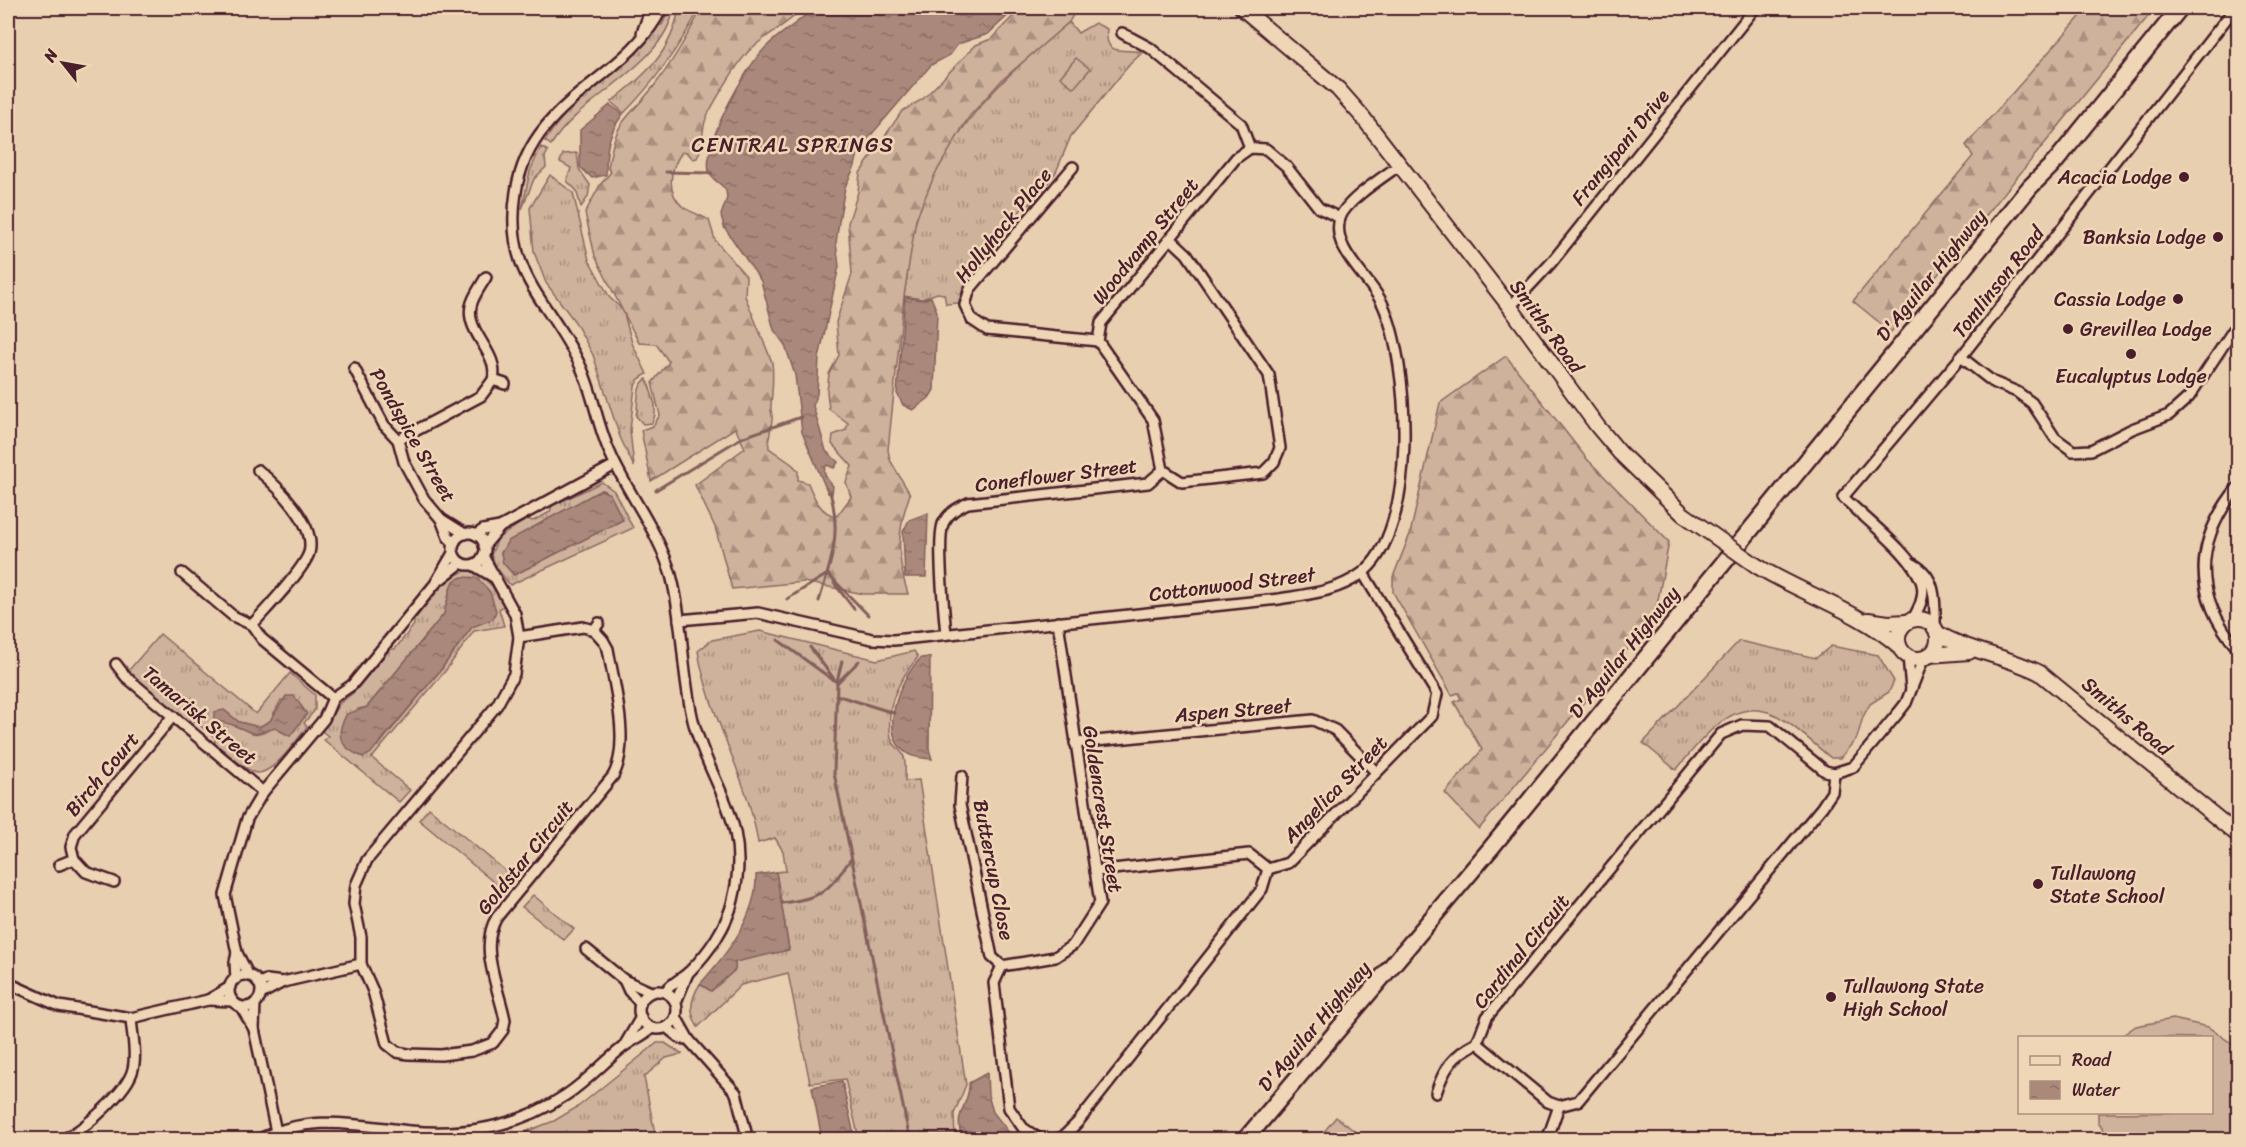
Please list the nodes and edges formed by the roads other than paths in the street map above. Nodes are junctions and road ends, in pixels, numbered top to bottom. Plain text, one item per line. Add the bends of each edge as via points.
1 (651, 8) edge
2 (662, 8) edge
3 (1242, 8) edge
4 (1755, 8) edge
5 (2169, 8) edge
6 (2180, 8) edge
7 (2235, 8) edge
8 (1122, 33) dead end
9 (641, 36) junction
10 (1250, 148) junction
11 (1401, 164) junction
12 (1073, 167) dead end
13 (2030, 187) junction
14 (1340, 218) junction
15 (1171, 239) junction
16 (486, 277) dead end
17 (1510, 307) junction
18 (2238, 323) edge
19 (1098, 340) junction
20 (1961, 357) junction
21 (354, 368) dead end
22 (494, 380) junction
23 (505, 384) dead end
24 (398, 440) junction
25 (615, 465) junction
26 (258, 470) dead end
27 (1163, 470) junction
28 (2238, 487) edge
29 (441, 519) junction
30 (500, 526) junction
31 (465, 534) junction
32 (476, 535) junction
33 (484, 546) junction
34 (454, 548) junction
35 (483, 556) junction
36 (461, 563) junction
37 (1913, 564) junction
38 (473, 565) junction
39 (182, 573) dead end
40 (1363, 573) junction
41 (495, 578) junction
42 (435, 584) junction
43 (1860, 619) junction
44 (679, 620) junction
45 (1910, 621) junction
46 (1058, 622) junction
47 (252, 625) junction
48 (1936, 632) junction
49 (946, 634) junction
50 (519, 637) junction
51 (2238, 649) edge
52 (1903, 651) junction
53 (1977, 652) junction
54 (1926, 656) junction
55 (116, 664) dead end
56 (1911, 691) junction
57 (333, 698) junction
58 (172, 716) junction
59 (1075, 743) junction
60 (1376, 772) junction
61 (1834, 774) junction
62 (962, 776) dead end
63 (263, 792) junction
64 (2238, 835) edge
65 (74, 859) junction
66 (59, 865) dead end
67 (1268, 869) junction
68 (1095, 871) junction
69 (114, 882) dead end
70 (586, 949) dead end
71 (237, 952) junction
72 (361, 964) junction
73 (1002, 966) junction
74 (688, 973) junction
75 (249, 976) junction
76 (624, 980) junction
77 (283, 982) junction
78 (8, 983) edge
79 (233, 983) junction
80 (258, 983) junction
81 (651, 992) junction
82 (665, 992) junction
83 (261, 994) junction
84 (208, 1000) junction
85 (676, 1002) junction
86 (255, 1003) junction
87 (640, 1003) junction
88 (237, 1004) junction
89 (641, 1017) junction
90 (676, 1017) junction
91 (131, 1018) junction
92 (666, 1027) junction
93 (652, 1028) junction
94 (254, 1029) junction
95 (689, 1040) junction
96 (1477, 1044) junction
97 (624, 1046) junction
98 (1436, 1093) dead end
99 (1559, 1106) junction
100 (276, 1132) junction
101 (459, 1136) edge
102 (61, 1140) edge
103 (258, 1140) edge
104 (748, 1140) edge
105 (1041, 1140) edge
106 (1054, 1140) edge
107 (1245, 1140) edge
108 (1547, 1140) edge

1 - 9 street
2 - 9 street
3 - 11 main road, Smiths Road via 1338,89
4 - 17 street, Frangipani Drive via 1551,263
5 - 13 highway, D'Aguilar Highway via 2050,155
6 - 13 highway, D'Aguilar Highway via 2056,161
7 - 20 street, Tomlinson Road
8 - 10 street via 1150,48 1241,124
9 - 25 street via 542,130 522,168 513,221 531,288 582,369
10 - 14 street via 1266,149 1286,166 1319,208
10 - 15 street, Woodvamp Street via 1236,158
11 - 14 street via 1350,204
11 - 17 main road, Smiths Road
12 - 19 street, Hollyhock Place via 970,289 965,305 972,320 987,330
13 - 107 highway, D'Aguilar Highway via 1491,848
14 - 40 street, Cottonwood Street via 1339,236 1345,250 1382,303 1394,334 1402,402 1404,451 1391,530
15 - 19 street, Woodvamp Street via 1101,323
15 - 27 street, Coneflower Street via 1187,254 1269,375 1280,448 1263,474 1182,482
16 - 22 street via 471,304 470,315 493,363
17 - 43 main road, Smiths Road, bridge via 1598,427 1683,514 1757,566
18 - 20 street via 2189,397 2169,415 2091,450 2073,451 2055,438 2032,403 1993,382
19 - 27 street via 1153,420
20 - 37 street, Tomlinson Road via 1843,497
21 - 24 street, Pondspice Street via 384,425
22 - 23 street
22 - 24 street via 481,396
24 - 29 street, Pondspice Street via 404,462 424,499
25 - 30 street
25 - 44 street via 664,552
26 - 47 street via 290,500 307,534 309,548 300,567
27 - 49 street, Coneflower Street via 1148,483 968,503 953,509 943,525
28 - 51 street via 2215,521 2205,550 2204,572 2206,591 2217,620
29 - 31 street, Pondspice Street
29 - 34 street, Pondspice Street
30 - 32 street
30 - 33 street
31 - 32 street
31 - 34 street
32 - 33 street
33 - 35 street
34 - 36 street
34 - 42 street
35 - 38 street
35 - 41 street, Goldstar Circuit
36 - 38 street
36 - 42 street
37 - 45 street, Tomlinson Road via 1922,586 1920,607
37 - 48 street, Tomlinson Road via 1923,569 1932,582
38 - 41 street, Goldstar Circuit
39 - 47 street via 233,616
40 - 46 street, Cottonwood Street via 1336,590
40 - 60 street, Angelica Street via 1437,694 1432,716
41 - 50 street, Goldstar Circuit via 512,605
42 - 57 street via 352,685
43 - 45 main road, Smiths Road
43 - 52 main road, Smiths Road
44 - 49 street, Cottonwood Street via 750,613 872,639
44 - 74 street via 693,721 711,773 731,811 738,861 729,912 714,942
45 - 48 main road via 1926,620
45 - 52 main road via 1899,633
46 - 49 street, Cottonwood Street
46 - 59 street, Goldencrest Street
47 - 57 street via 262,639
48 - 53 main road, Smiths Road
48 - 54 main road via 1936,646
50 - 72 street, Goldstar Circuit via 517,662 504,695 363,867 354,896
50 - 72 street, Goldstar Circuit via 596,626 608,649 621,742 620,761 613,776 489,930 488,945 505,1020 500,1035 489,1045 472,1051 441,1055 397,1052 384,1039 373,992
52 - 54 main road
52 - 56 street
53 - 54 main road, Smiths Road via 1949,651
53 - 64 main road, Smiths Road via 2031,668 2060,687
54 - 56 street
55 - 58 street, Tamarisk Street
56 - 61 street via 1899,712 1853,767
57 - 63 street via 324,719
58 - 63 street, Tamarisk Street
58 - 65 street, Birch Court via 75,834 71,847
59 - 60 street, Aspen Street via 1313,720 1335,730
59 - 68 street, Goldencrest Street
60 - 67 street, Angelica Street via 1288,862
61 - 96 street, Cardinal Circuit via 1770,726 1742,725 1721,734 1487,1017
61 - 99 street via 1832,792 1822,807 1578,1101
62 - 73 street, Buttercup Close via 960,805 965,829 992,957
63 - 71 street via 247,819 226,888
65 - 66 street
65 - 69 street via 86,872
67 - 68 street via 1249,854
67 - 106 street via 1262,889 1078,1122
68 - 73 street, Goldencrest Street via 1100,903 1073,945 1055,957
70 - 76 street
71 - 75 street
71 - 79 street
72 - 77 street
73 - 105 street via 994,983 1009,1108 1023,1128
74 - 82 street
74 - 85 street
75 - 79 street
75 - 80 street
76 - 81 street
76 - 87 street
77 - 80 street
77 - 83 street
78 - 91 street via 59,1006
79 - 84 street
79 - 88 street
80 - 83 street
81 - 82 street
81 - 87 street
82 - 85 street
83 - 86 street
84 - 88 street
84 - 91 street
85 - 90 street
86 - 88 street
86 - 94 street
87 - 89 street
88 - 94 street
89 - 93 street
89 - 97 street
90 - 92 street
90 - 95 street
91 - 102 street via 134,1064 130,1078 86,1126
92 - 93 street
92 - 95 street
93 - 97 street
94 - 100 street
95 - 104 street via 736,1093
96 - 98 street via 1459,1052 1444,1070
96 - 99 street via 1548,1102
97 - 101 street via 583,1083 544,1108
99 - 108 street
100 - 101 street via 325,1121
100 - 103 street

